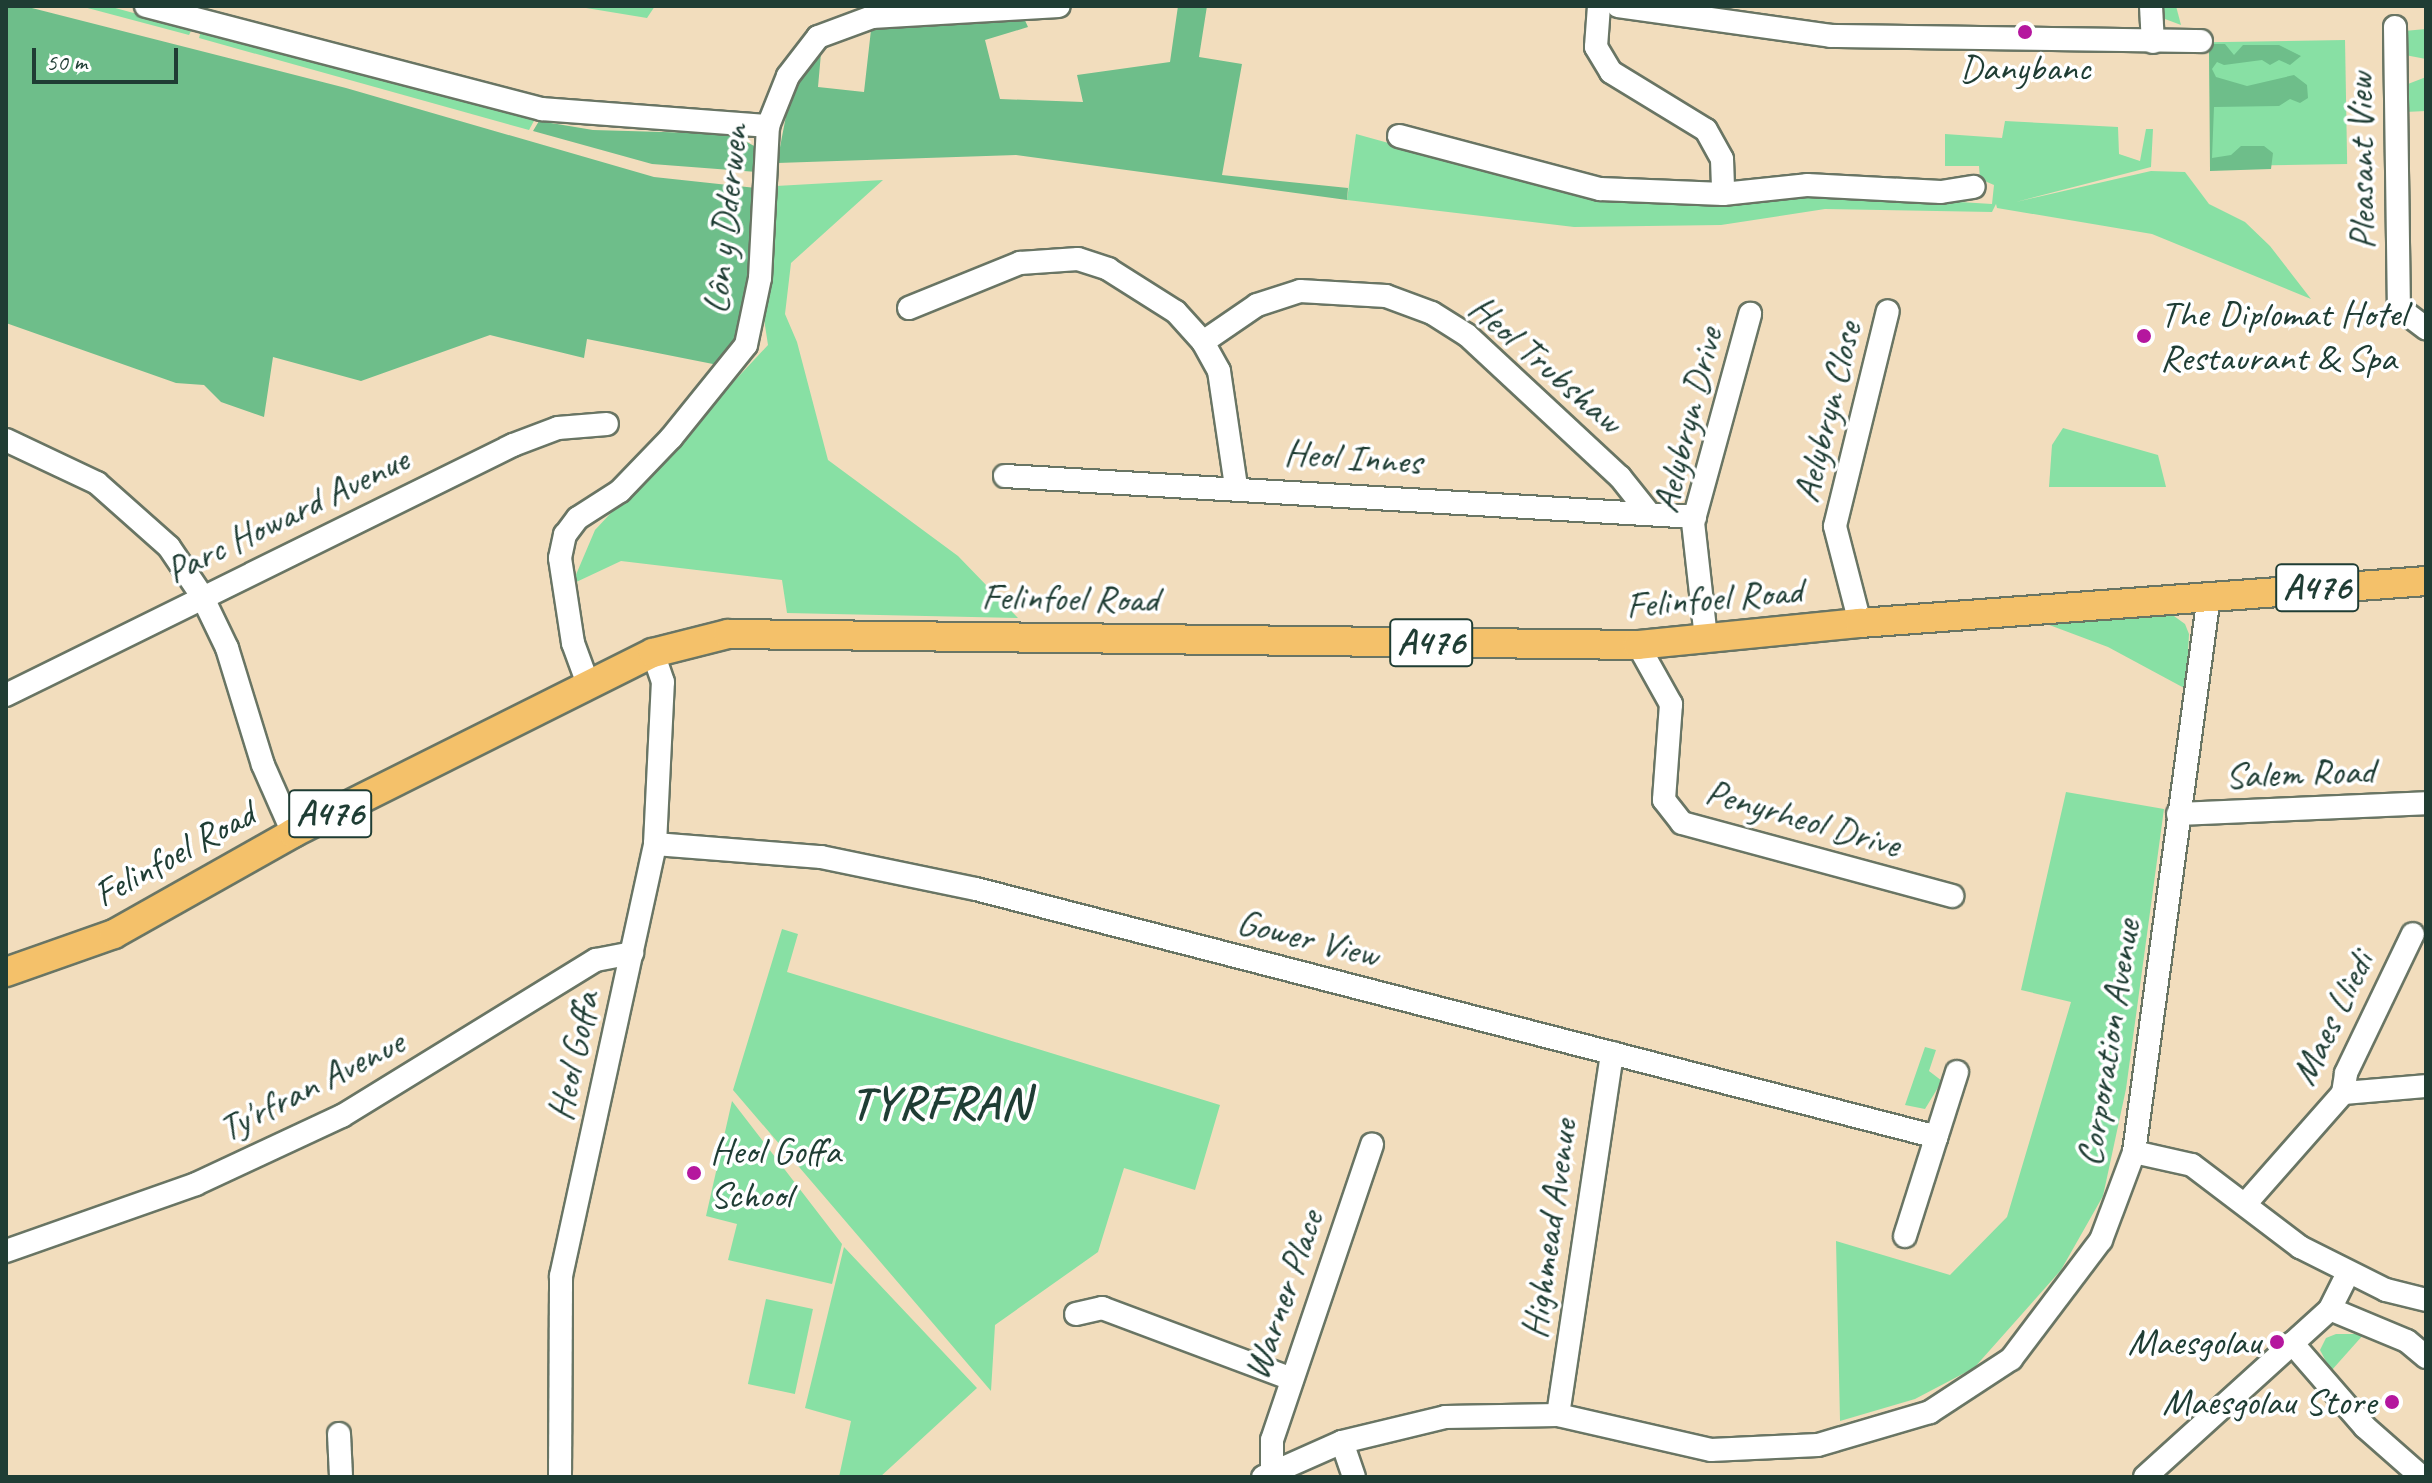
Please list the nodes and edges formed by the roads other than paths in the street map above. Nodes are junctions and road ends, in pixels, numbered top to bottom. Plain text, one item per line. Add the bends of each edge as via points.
1 (146, 6) edge
2 (1059, 6) edge
3 (1599, 6) edge
4 (1618, 6) edge
5 (2151, 6) edge
6 (2395, 27) dead end
7 (2201, 41) dead end
8 (2153, 42) junction
9 (768, 126) junction
10 (1399, 136) dead end
11 (1974, 187) dead end
12 (1723, 194) junction
13 (909, 308) dead end
14 (1888, 311) dead end
15 (1750, 314) dead end
16 (2426, 328) edge
17 (1203, 342) junction
18 (607, 424) dead end
19 (6, 440) edge
20 (1005, 476) dead end
21 (1236, 486) junction
22 (1647, 511) junction
23 (1695, 517) junction
24 (2426, 581) edge
25 (202, 596) junction
26 (2209, 596) junction
27 (1860, 623) junction
28 (1706, 638) junction
29 (1638, 645) junction
30 (653, 653) junction
31 (588, 684) junction
32 (6, 695) edge
33 (2426, 803) edge
34 (2178, 814) junction
35 (293, 833) junction
36 (655, 844) junction
37 (1952, 896) dead end
38 (2413, 934) dead end
39 (632, 953) junction
40 (6, 972) edge
41 (1612, 1053) junction
42 (1957, 1072) dead end
43 (2426, 1086) edge
44 (2343, 1093) junction
45 (1937, 1137) junction
46 (1372, 1144) dead end
47 (2134, 1152) junction
48 (2247, 1202) junction
49 (1905, 1236) dead end
50 (6, 1251) edge
51 (2348, 1273) junction
52 (2426, 1300) edge
53 (2330, 1309) junction
54 (1076, 1314) dead end
55 (2292, 1343) junction
56 (2426, 1357) edge
57 (1292, 1379) junction
58 (1558, 1415) junction
59 (339, 1434) dead end
60 (1342, 1442) junction
61 (1268, 1474) edge
62 (341, 1477) edge
63 (560, 1477) edge
64 (1354, 1477) edge
65 (2145, 1477) edge
66 (2422, 1477) edge

1 - 9 street via 542,109
2 - 9 street, Lôn y Dderwen via 886,16 818,37 788,76
3 - 12 street via 1596,47 1611,72 1706,130 1722,159
4 - 8 street via 1831,36 1954,31 2047,43
5 - 8 street
6 - 16 street, Pleasant View via 2399,308
7 - 8 street
9 - 31 street, Lôn y Dderwen via 757,307 736,362 620,491 578,518 565,535 560,558 573,643
10 - 12 street via 1600,189
11 - 12 street via 1941,192 1807,185
13 - 17 street via 1020,263 1078,259 1145,290 1176,312
14 - 27 street, Aelybryn Close via 1835,526
15 - 23 street, Aelybryn Drive
17 - 21 street via 1219,371
17 - 22 street, Heol Trubshaw via 1257,305 1300,291 1386,296 1421,309 1467,335 1620,477
18 - 25 street, Parc Howard Avenue via 558,428 513,445
19 - 25 street via 97,483 169,547
20 - 21 street, Heol Innes
21 - 22 street, Heol Innes
22 - 23 street, Heol Innes
23 - 28 street, Aelybryn Drive
24 - 26 main road, A476
25 - 32 street, Parc Howard Avenue
25 - 35 street via 227,648 263,765
26 - 27 main road, Felinfoel Road / A476
26 - 34 street, Corporation Avenue
27 - 28 main road, Felinfoel Road / A476
28 - 29 main road, Felinfoel Road / A476
29 - 30 main road, Felinfoel Road / A476 via 728,634
29 - 37 street, Penyrheol Drive via 1671,704 1664,800 1682,823
30 - 31 main road, Felinfoel Road / A476
30 - 36 street, Heol Goffa via 663,682
31 - 35 main road, Felinfoel Road / A476
33 - 34 street, Salem Road
34 - 47 street, Corporation Avenue
35 - 40 main road, Felinfoel Road / A476 via 114,934
36 - 39 street, Heol Goffa
36 - 41 street, Gower View via 821,857 976,889
38 - 44 street, Maes Lliedi via 2346,1073
39 - 50 street, Ty'rfran Avenue via 596,960 342,1116 196,1184
39 - 63 street, Heol Goffa via 561,1276
41 - 45 street, Gower View
41 - 58 street, Highmead Avenue
42 - 45 street
43 - 44 street
44 - 48 street, Maes Lliedi
45 - 49 street
46 - 57 street, Warner Place
47 - 48 street via 2192,1165
47 - 58 street, Corporation Avenue via 2101,1240 2011,1359 1930,1412 1818,1445 1711,1450
48 - 51 street via 2300,1247
51 - 52 street
51 - 53 street
53 - 55 street
53 - 56 street via 2407,1341
54 - 57 street via 1102,1308
55 - 65 street
55 - 66 street via 2365,1427
57 - 61 street, Warner Place via 1272,1440
58 - 60 street, Corporation Avenue via 1445,1417
59 - 62 street
60 - 61 street, Corporation Avenue
60 - 64 street

